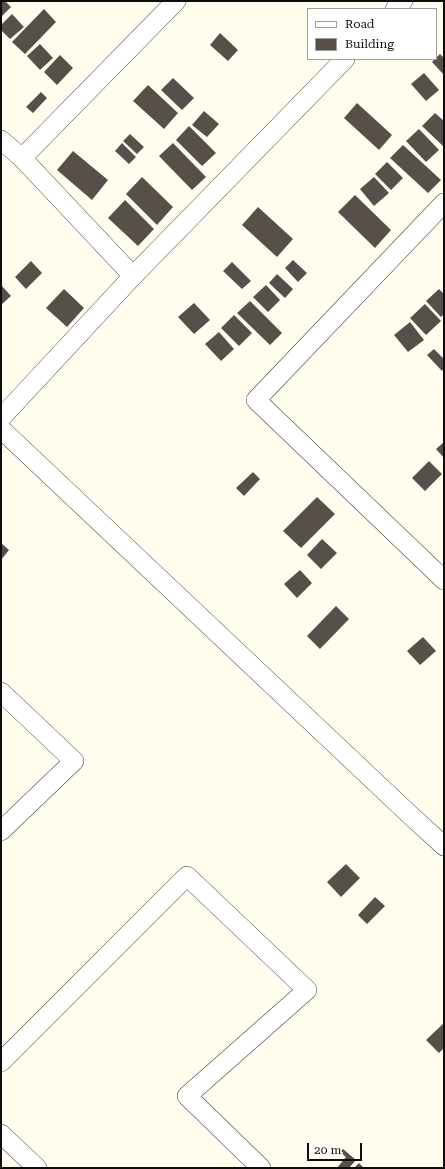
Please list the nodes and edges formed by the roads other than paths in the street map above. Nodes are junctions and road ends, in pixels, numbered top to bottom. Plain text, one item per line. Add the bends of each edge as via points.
1 (176, 1) edge
2 (344, 60) edge
3 (1, 140) edge
4 (22, 158) junction
5 (444, 203) edge
6 (133, 276) junction
7 (1, 418) edge
8 (1, 429) edge
9 (444, 580) edge
10 (1, 692) edge
11 (1, 831) edge
12 (444, 846) edge
13 (1, 1062) edge
14 (1, 1134) edge
15 (37, 1168) edge
16 (261, 1168) edge

1 - 4 street
2 - 6 street
3 - 4 street
4 - 6 street
5 - 9 street via 256,400
6 - 7 street
8 - 12 street
10 - 11 street via 74,761
13 - 16 street via 187,876 307,990 187,1096
14 - 15 street

